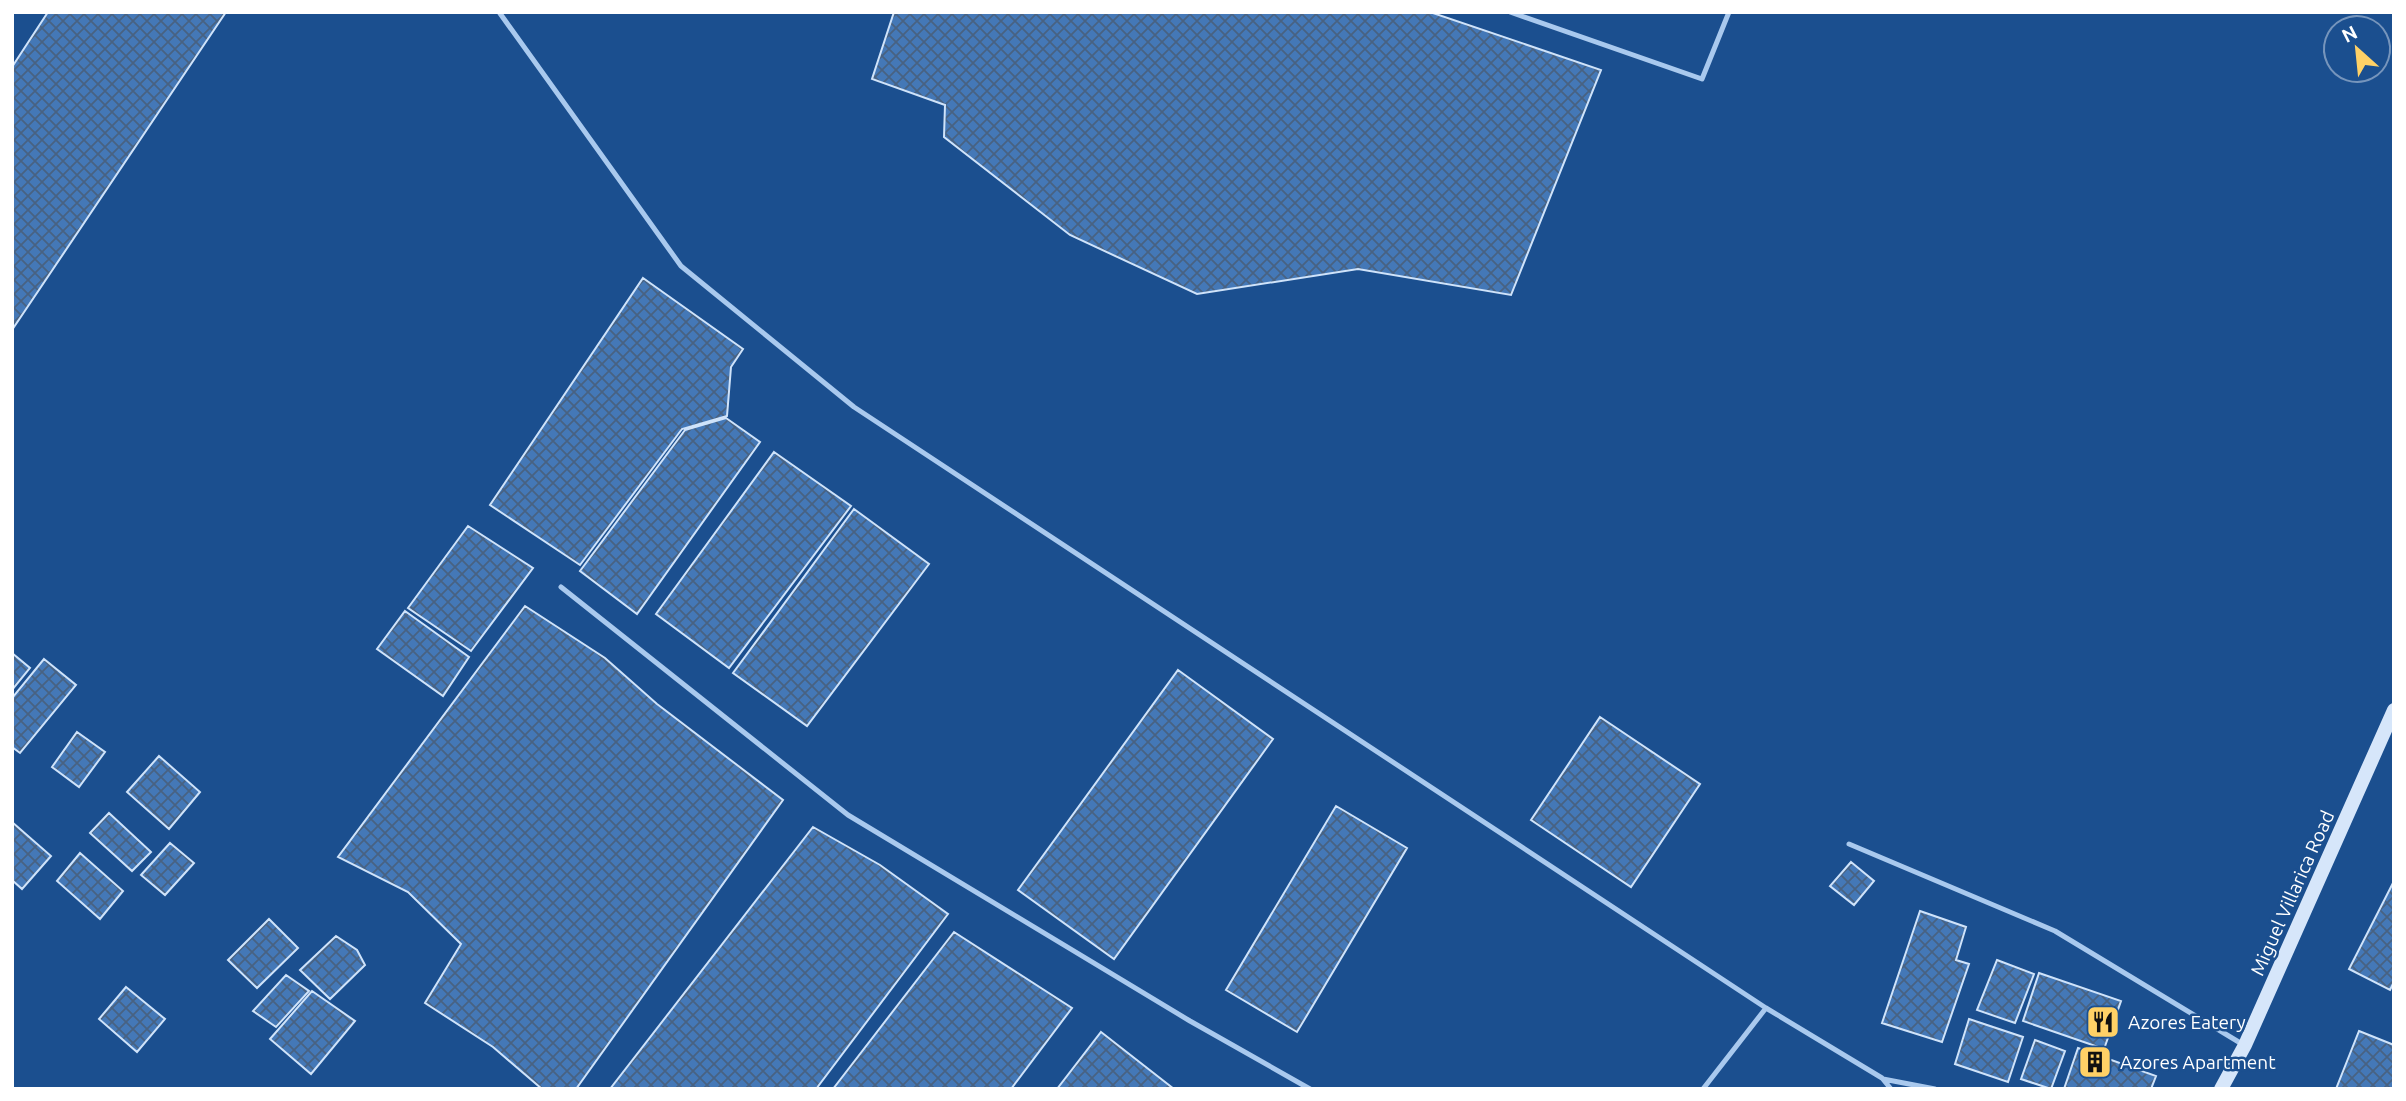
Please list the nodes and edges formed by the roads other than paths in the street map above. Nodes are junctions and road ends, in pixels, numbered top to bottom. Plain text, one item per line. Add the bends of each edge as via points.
1 (499, 12) edge
2 (1510, 12) edge
3 (1729, 12) edge
4 (561, 587) dead end
5 (2394, 710) edge
6 (1849, 844) dead end
7 (1766, 1008) junction
8 (2245, 1045) junction
9 (1882, 1078) junction
10 (1310, 1089) edge
11 (1703, 1089) edge
12 (1891, 1089) edge
13 (1935, 1089) edge
14 (2221, 1089) edge

1 - 7 lane via 681,266 854,407
2 - 3 lane via 1702,79
4 - 10 lane via 848,815
5 - 8 main road, Miguel Villarica Road
6 - 8 lane via 2055,931
7 - 9 lane
7 - 11 lane
8 - 14 main road, Miguel Villarica Road
9 - 12 lane
9 - 13 lane

